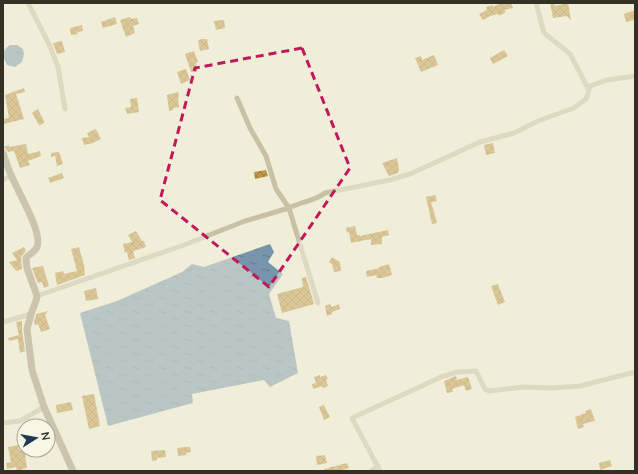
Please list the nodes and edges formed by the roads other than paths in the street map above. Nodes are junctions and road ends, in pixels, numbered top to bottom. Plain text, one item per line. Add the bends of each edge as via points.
1 (28, 3) edge
2 (536, 3) edge
3 (635, 76) edge
4 (589, 90) junction
5 (237, 98) dead end
6 (65, 109) dead end
7 (3, 153) edge
8 (11, 176) junction
9 (3, 180) edge
10 (289, 208) junction
11 (37, 296) junction
12 (318, 303) dead end
13 (31, 314) junction
14 (3, 322) edge
15 (635, 372) edge
16 (44, 407) junction
17 (3, 423) edge
18 (379, 469) edge
19 (73, 471) edge
20 (371, 471) edge

1 - 6 street via 58,67
2 - 4 street via 544,33 570,54
3 - 4 street via 607,80 590,86
4 - 10 street via 586,99 574,108 514,133 480,142 410,174 325,193
5 - 10 street via 266,156 276,189
7 - 8 street
8 - 9 street
8 - 11 street via 38,239 38,247 26,258
10 - 11 street
10 - 12 street
11 - 13 street
13 - 14 street
13 - 16 street via 27,329 32,370
15 - 18 street via 580,386 524,387 490,391 485,389 476,371 458,372 441,377 352,418
16 - 17 street via 20,421
16 - 19 street
18 - 20 street

